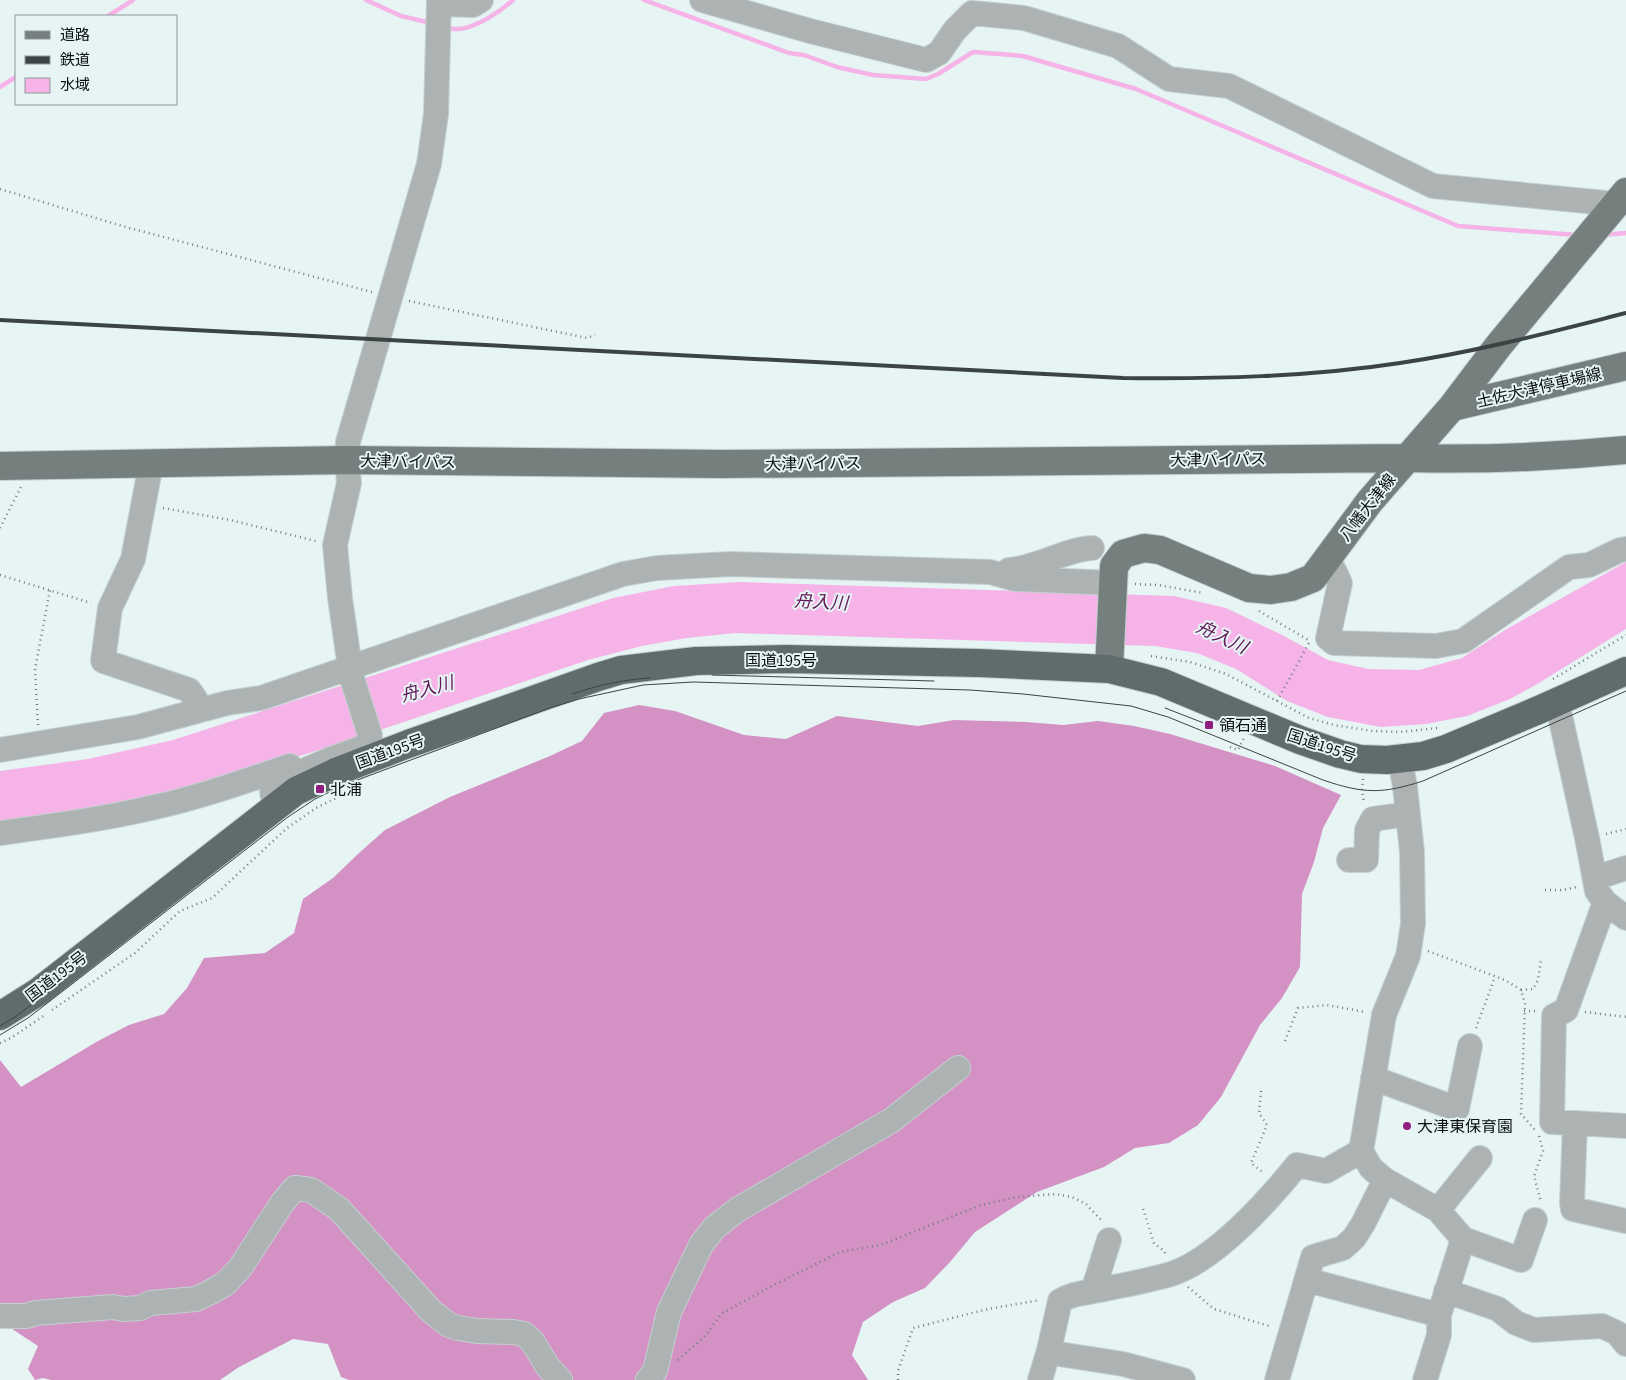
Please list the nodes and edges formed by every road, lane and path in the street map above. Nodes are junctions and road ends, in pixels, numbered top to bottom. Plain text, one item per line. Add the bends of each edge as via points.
1 (481, 0) edge
2 (702, 0) edge
3 (439, 2) edge
4 (0, 189) edge
5 (1619, 205) edge
6 (391, 297) junction
7 (595, 335) dead end
8 (1626, 366) edge
9 (1452, 407) junction
10 (1626, 450) edge
11 (1408, 458) junction
12 (347, 460) junction
13 (151, 464) junction
14 (0, 466) edge
15 (22, 485) dead end
16 (144, 505) junction
17 (0, 528) edge
18 (1626, 538) edge
19 (1092, 548) dead end
20 (336, 549) junction
21 (1626, 549) edge
22 (1325, 562) junction
23 (1570, 567) junction
24 (990, 572) junction
25 (0, 575) edge
26 (1113, 585) junction
27 (50, 590) junction
28 (1206, 594) dead end
29 (110, 608) junction
30 (1255, 608) dead end
31 (1626, 634) edge
32 (1317, 644) dead end
33 (1307, 647) dead end
34 (1142, 655) dead end
35 (1110, 658) junction
36 (1626, 670) edge
37 (351, 671) junction
38 (1552, 691) junction
39 (196, 700) junction
40 (1278, 700) junction
41 (153, 723) junction
42 (1441, 727) dead end
43 (1246, 732) dead end
44 (370, 737) junction
45 (39, 744) junction
46 (1230, 747) dead end
47 (0, 750) edge
48 (1400, 759) junction
49 (1364, 774) dead end
50 (363, 783) dead end
51 (278, 806) junction
52 (1408, 814) junction
53 (1371, 824) junction
54 (0, 833) edge
55 (1349, 860) dead end
56 (1626, 868) edge
57 (1599, 888) junction
58 (1545, 890) dead end
59 (1626, 918) edge
60 (1410, 944) junction
61 (1541, 960) dead end
62 (1495, 976) junction
63 (1521, 990) junction
64 (1566, 1010) junction
65 (1384, 1015) junction
66 (0, 1016) edge
67 (1626, 1017) edge
68 (1285, 1041) dead end
69 (0, 1043) edge
70 (1470, 1046) joint
71 (958, 1068) dead end
72 (1373, 1078) junction
73 (1261, 1091) dead end
74 (1575, 1123) junction
75 (1626, 1126) edge
76 (1361, 1151) junction
77 (1480, 1158) dead end
78 (1384, 1180) junction
79 (1274, 1194) junction
80 (1143, 1209) dead end
81 (1438, 1210) junction
82 (1538, 1211) joint
83 (1626, 1221) edge
84 (1462, 1239) junction
85 (1109, 1240) joint
86 (1171, 1274) junction
87 (1307, 1280) junction
88 (1093, 1291) junction
89 (1446, 1291) junction
90 (1069, 1295) junction
91 (1439, 1315) junction
92 (0, 1316) edge
93 (1291, 1334) junction
94 (1626, 1344) edge
95 (1049, 1350) junction
96 (652, 1376) edge
97 (560, 1380) edge
98 (898, 1380) edge
99 (1040, 1380) edge
100 (1183, 1380) edge
101 (1278, 1380) edge
102 (1426, 1380) edge

1 - 3 street via 473,5
2 - 5 street via 926,60 939,53 972,13 1024,18 1118,46 1169,80 1229,86 1433,186
3 - 6 street via 436,114 429,164
4 - 6 path via 122,226
5 - 9 main road, 八幡大津線 via 1499,345
6 - 7 path via 586,338
6 - 12 street via 348,442
8 - 9 main road, 土佐大津停車場線
9 - 11 main road, 八幡大津線
10 - 11 main road, 大津バイパス via 1576,455
11 - 12 main road, 大津バイパス via 731,464
11 - 22 main road, 八幡大津線 via 1370,501
12 - 13 main road, 大津バイパス
12 - 20 street via 349,483
13 - 14 main road, 大津バイパス
13 - 16 street
15 - 17 path
16 - 20 path via 230,520
16 - 29 street via 133,559
18 - 23 street via 1605,546
19 - 24 street via 1081,548 1021,569
20 - 37 street
20 - 39 street via 333,578 335,654 330,665 262,686
21 - 23 street via 1589,564
22 - 23 street via 1334,570 1340,583 1328,638 1334,642 1436,646 1463,641
22 - 26 main road, 八幡大津線 via 1313,578 1291,587 1271,590 1250,588 1160,550 1144,548 1123,554 1114,566
24 - 26 street via 1015,579
24 - 37 street via 731,564 657,568 623,574
25 - 27 path
26 - 28 path via 1158,585
26 - 35 main road, 八幡大津線
27 - 29 path
27 - 45 path via 34,669
29 - 39 street via 103,661 189,690
30 - 32 path
31 - 38 path
33 - 40 path
34 - 40 path via 1190,662 1226,674
35 - 48 highway, 国道195号 via 1161,682 1340,754 1361,759
35 - 51 highway, 国道195号 via 979,663 787,659 696,661 621,670 338,771 296,791
36 - 38 highway, 国道195号
37 - 41 street via 261,698
37 - 44 street
38 - 48 highway, 国道195号 via 1446,749
38 - 57 street via 1560,713
39 - 41 street via 174,706
40 - 42 path via 1309,718 1353,729 1400,732
41 - 45 street
43 - 46 path via 1238,750
44 - 51 street via 367,746 275,783 272,796
44 - 54 street via 206,794 82,822
45 - 47 street
48 - 52 street
49 - 53 path via 1362,790
50 - 69 path via 360,788 316,808 287,828 212,898 180,911 135,953
51 - 66 highway, 国道195号 via 38,992
52 - 53 street via 1373,819
52 - 60 street via 1412,852 1413,924
53 - 55 street via 1366,860
56 - 57 street
57 - 58 path
57 - 59 street
57 - 64 street
60 - 62 path
60 - 65 street
61 - 63 path via 1533,989
62 - 63 path
62 - 70 path
63 - 82 path via 1524,1004 1521,1114 1539,1133 1543,1151 1534,1176
64 - 67 path
64 - 74 street via 1554,1016 1552,1122
65 - 68 path via 1327,1005 1298,1008
65 - 72 street
70 - 72 street via 1457,1109
71 - 96 street via 892,1120 737,1210 714,1228 701,1245 669,1312
72 - 76 street
73 - 79 path via 1259,1112 1267,1125 1251,1163 1264,1173 1259,1180
74 - 75 street
74 - 83 street via 1573,1209
76 - 78 street via 1371,1168
76 - 79 street via 1326,1171 1297,1165
77 - 81 street
78 - 81 street
78 - 87 street via 1354,1238 1343,1248 1313,1257
79 - 86 street via 1218,1247
80 - 86 path via 1154,1243 1164,1251
81 - 84 street
82 - 84 street via 1521,1260
84 - 89 street
85 - 88 street
85 - 96 path via 1104,1222 1086,1204 1072,1197 1056,1194 1017,1196 981,1205 881,1245 840,1252 776,1284 721,1314 693,1348 666,1370
86 - 88 street
86 - 93 path via 1214,1309
87 - 91 street
87 - 93 street
88 - 90 street
89 - 91 street
89 - 94 street via 1498,1309 1516,1323 1534,1330 1602,1326 1617,1334
90 - 95 street via 1060,1301
90 - 98 path via 988,1309 913,1328
91 - 102 street via 1439,1334
92 - 97 street via 113,1307 140,1308 151,1303 196,1299 226,1283 240,1268 283,1202 295,1188 302,1188 311,1190 339,1209 431,1311 449,1325 477,1332 524,1334
93 - 101 street
95 - 99 street
95 - 100 street via 1123,1364

